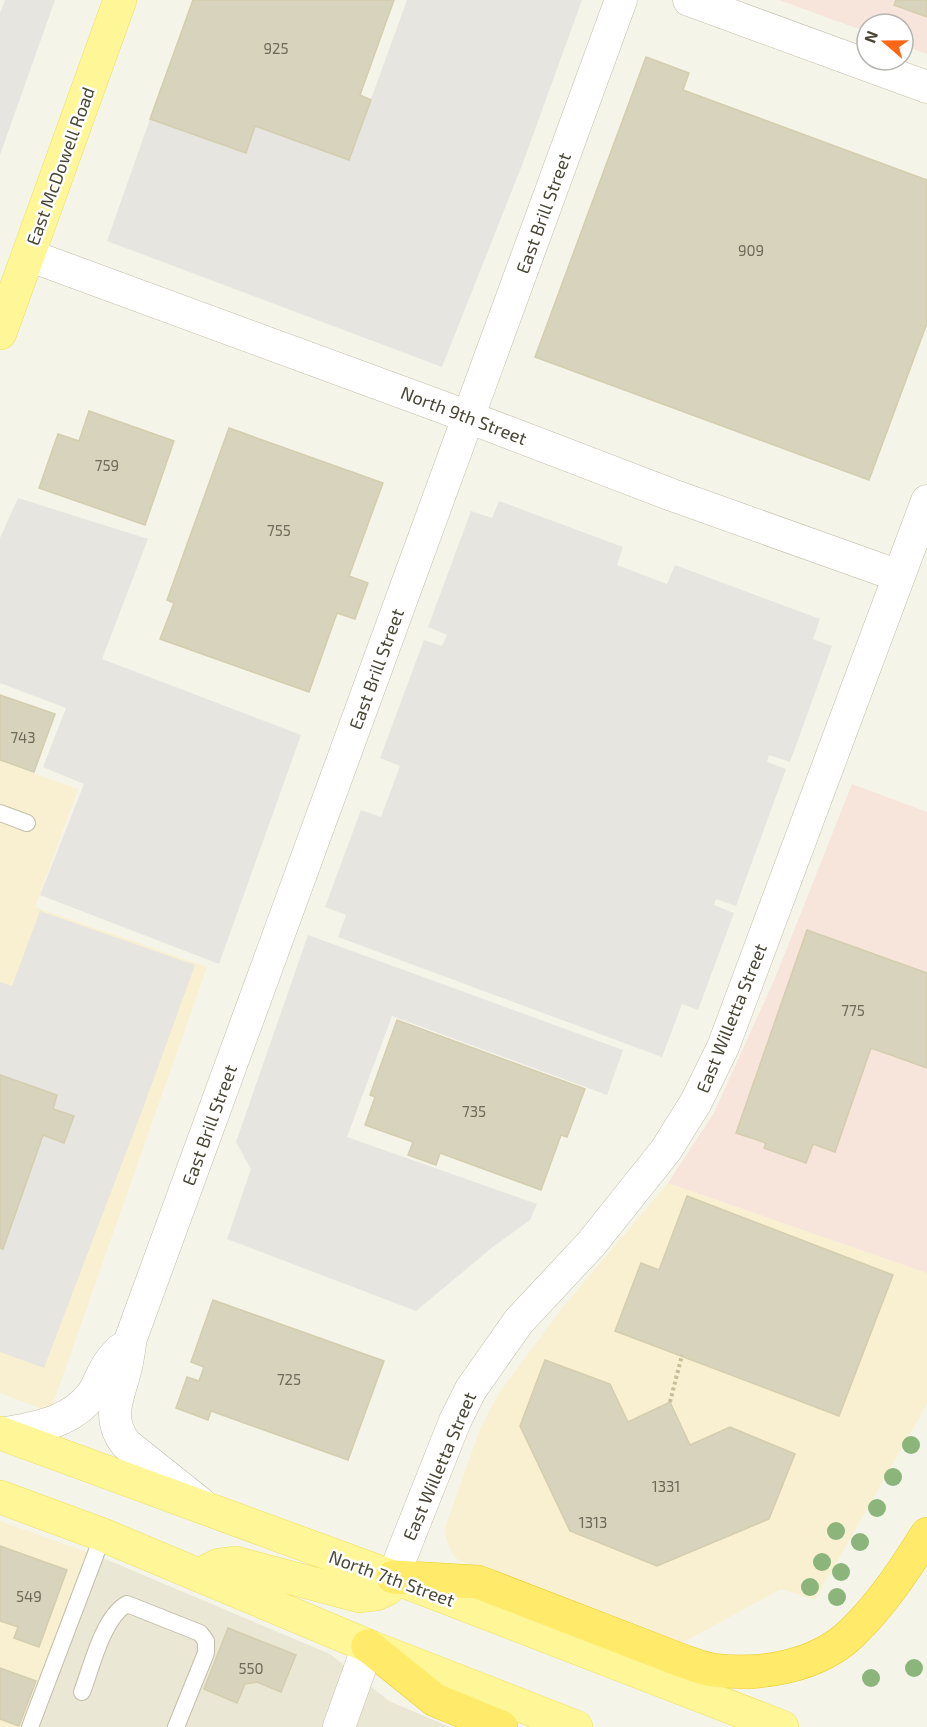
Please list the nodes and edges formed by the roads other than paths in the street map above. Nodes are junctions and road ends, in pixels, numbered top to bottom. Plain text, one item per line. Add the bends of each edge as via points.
1 (120, 0) edge
2 (621, 0) edge
3 (690, 0) edge
4 (927, 87) edge
5 (28, 255) junction
6 (0, 333) edge
7 (467, 416) junction
8 (927, 501) edge
9 (899, 576) junction
10 (0, 813) edge
11 (27, 823) dead end
12 (131, 1338) junction
13 (1, 1433) edge
14 (1, 1499) edge
15 (209, 1510) junction
16 (927, 1534) edge
17 (103, 1535) junction
18 (200, 1575) junction
19 (393, 1577) junction
20 (368, 1646) junction
21 (82, 1692) dead end
22 (30, 1727) edge
23 (176, 1727) edge
24 (339, 1727) edge
25 (501, 1727) edge
26 (576, 1727) edge
27 (782, 1727) edge

1 - 5 main road, East McDowell Road
2 - 7 street, East Brill Street
3 - 4 street
5 - 6 main road, East McDowell Road
5 - 7 street, North 9th Street
7 - 9 street, North 9th Street
7 - 12 street, East Brill Street
8 - 9 street, East Willetta Street
9 - 19 street, East Willetta Street via 727,1036 696,1102 666,1150 591,1244 519,1321 471,1389
10 - 11 lane
12 - 13 street, East Brill Street via 107,1365 94,1392 72,1413 41,1426
12 - 15 street, East Brill Street via 115,1406 119,1434 126,1444
13 - 15 main road, North 7th Street
14 - 17 main road
15 - 19 main road, North 7th Street
16 - 19 highway via 881,1602 850,1635 821,1654 795,1664 749,1673 711,1670 683,1661 478,1582
17 - 18 main road
17 - 22 lane
18 - 19 main road via 219,1565 235,1563 360,1596 387,1589
18 - 20 main road
19 - 27 main road, North 7th Street
20 - 24 street
20 - 25 highway via 435,1700
20 - 26 main road
21 - 23 lane via 109,1622 117,1609 128,1604 200,1633 206,1641 206,1653

